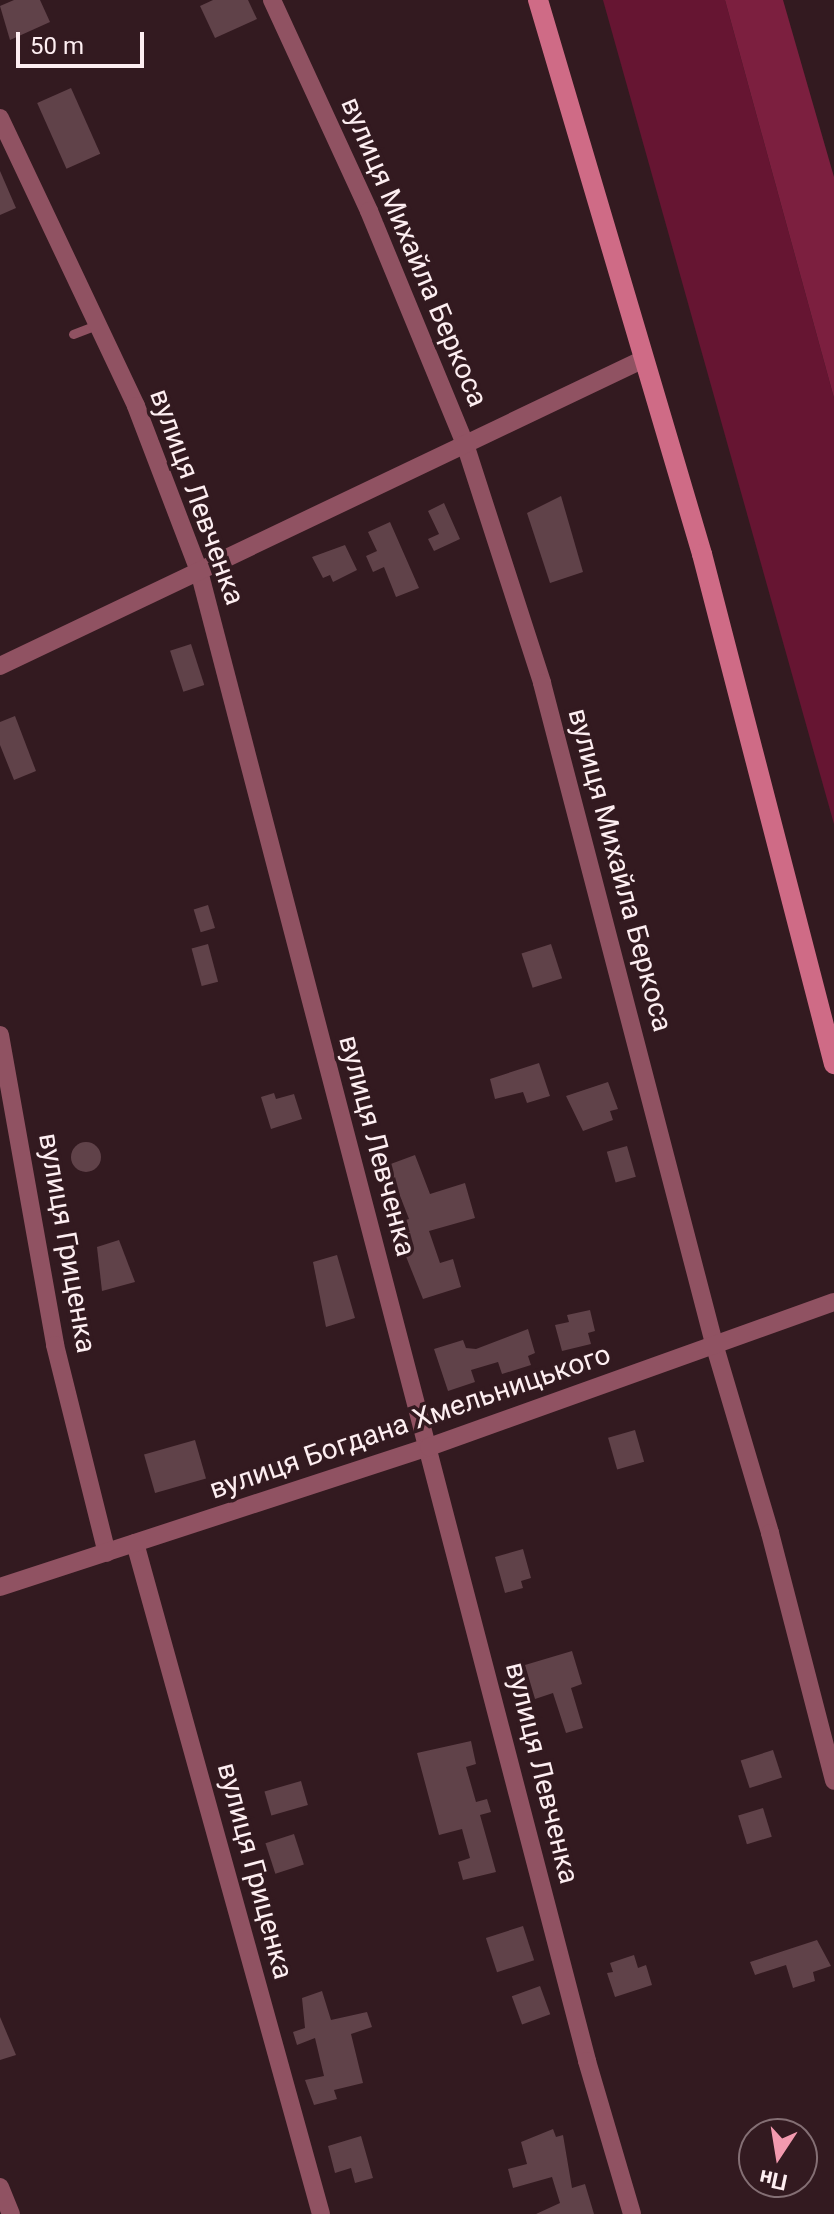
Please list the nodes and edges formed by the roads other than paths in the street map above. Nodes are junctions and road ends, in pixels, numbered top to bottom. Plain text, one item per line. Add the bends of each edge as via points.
1 (272, 0) edge
2 (538, 0) edge
3 (0, 118) edge
4 (99, 324) junction
5 (73, 334) dead end
6 (644, 359) junction
7 (465, 444) junction
8 (199, 571) junction
9 (0, 666) edge
10 (0, 1035) edge
11 (834, 1064) edge
12 (834, 1302) edge
13 (715, 1347) junction
14 (429, 1447) junction
15 (135, 1543) junction
16 (107, 1553) junction
17 (0, 1587) edge
18 (834, 1781) edge
19 (0, 2187) edge
20 (11, 2214) edge
21 (321, 2214) edge
22 (632, 2214) edge

1 - 7 street, вулиця Михайла Беркоса via 369,211
2 - 6 main road
3 - 4 street, вулиця Левченка
4 - 5 lane
4 - 8 street, вулиця Левченка
6 - 7 street
6 - 11 main road via 702,554
7 - 8 street
7 - 13 street, вулиця Михайла Беркоса via 542,683
8 - 9 street
8 - 14 street, вулиця Левченка
10 - 16 street, вулиця Гриценка via 55,1345
12 - 13 street, вулиця Богдана Хмельницького
13 - 14 street, вулиця Богдана Хмельницького
13 - 18 street, вулиця Михайла Беркоса
14 - 15 street, вулиця Богдана Хмельницького
14 - 22 street, вулиця Левченка via 587,2061
15 - 16 street, вулиця Богдана Хмельницького
15 - 21 street, вулиця Гриценка
16 - 17 street, вулиця Богдана Хмельницького
19 - 20 street

